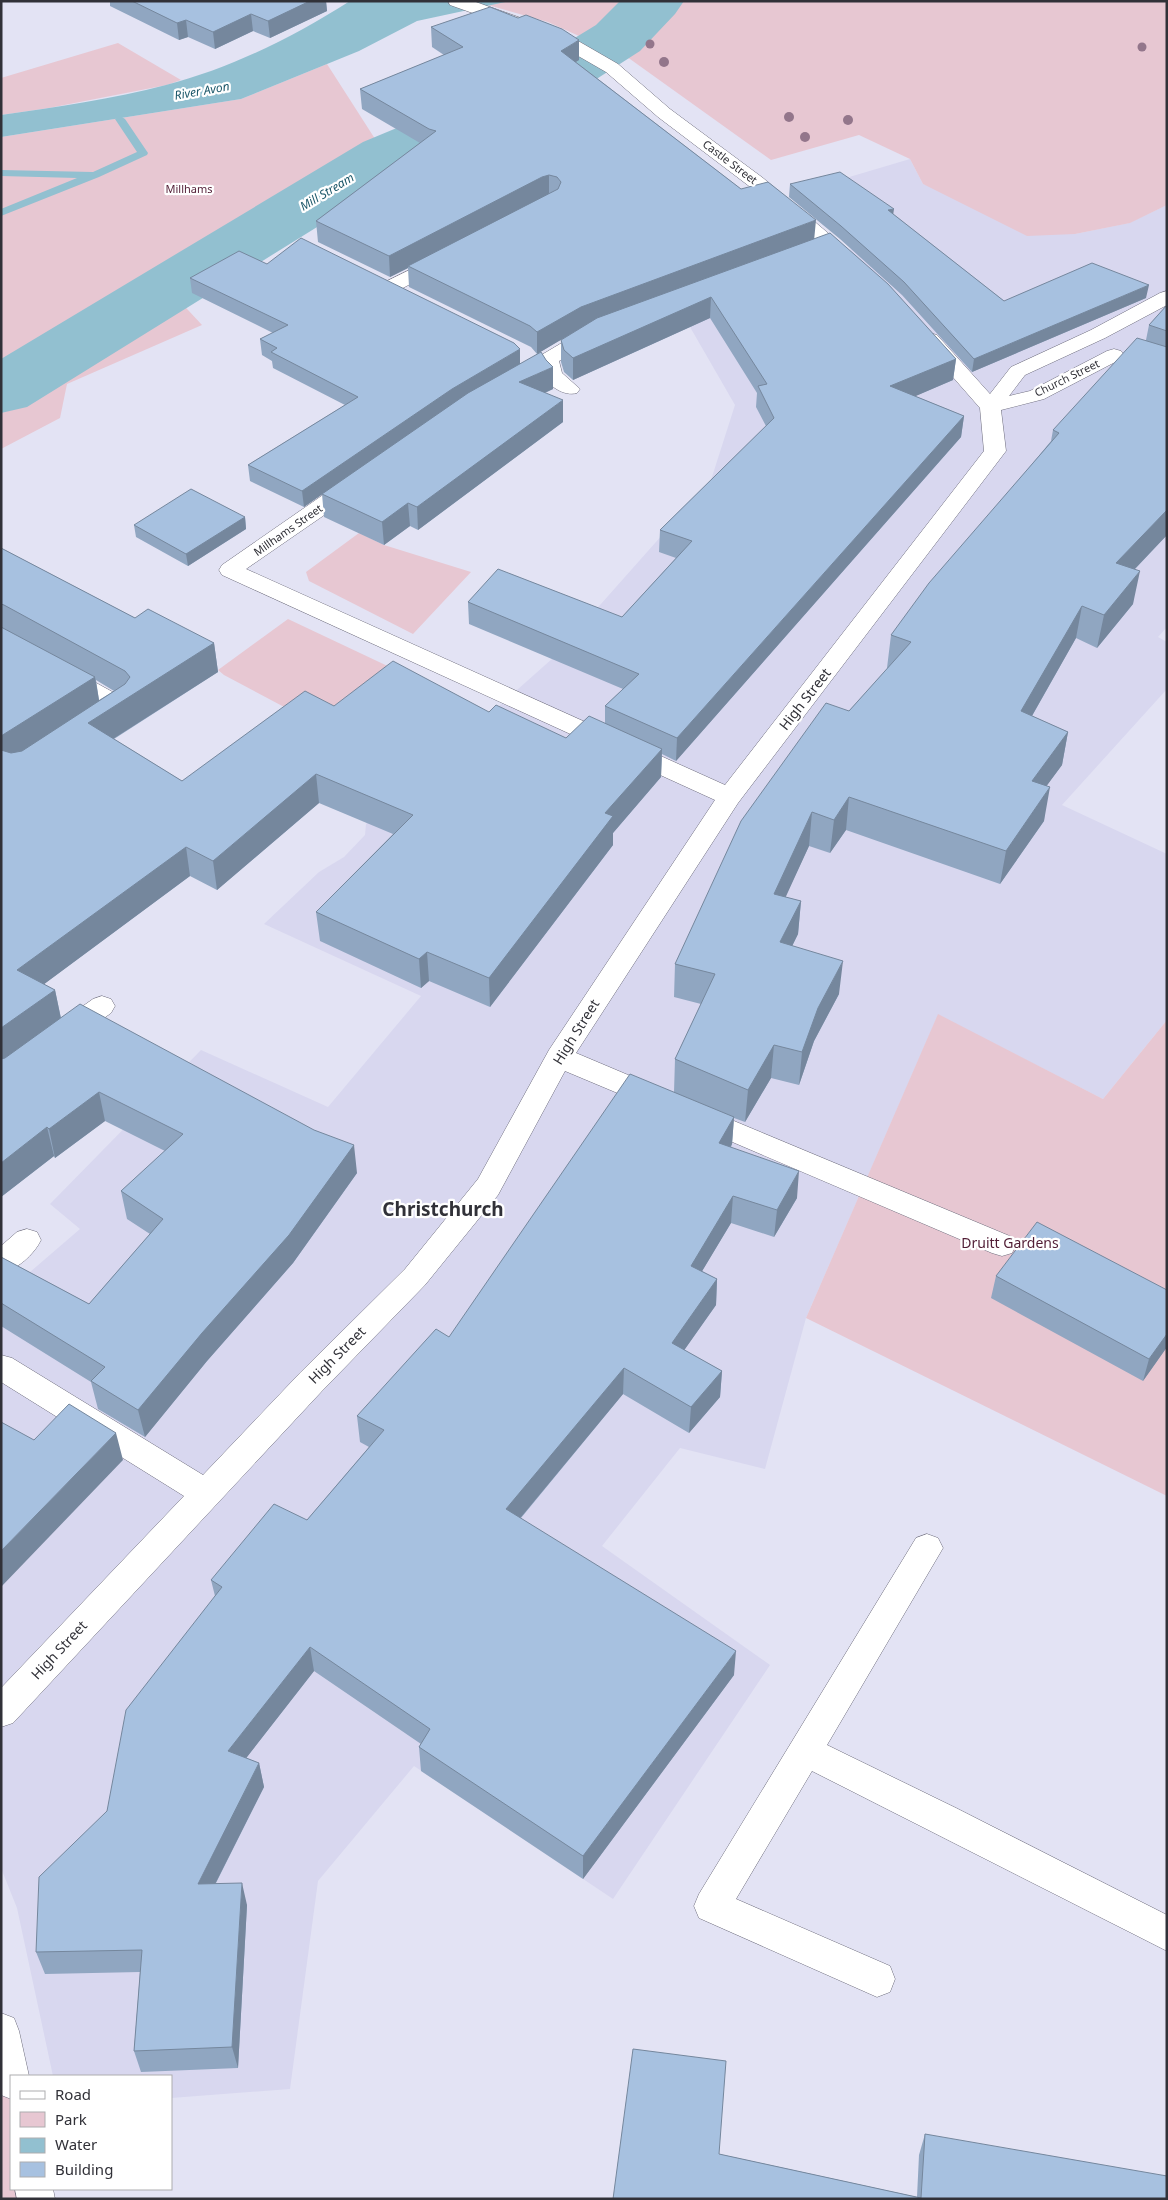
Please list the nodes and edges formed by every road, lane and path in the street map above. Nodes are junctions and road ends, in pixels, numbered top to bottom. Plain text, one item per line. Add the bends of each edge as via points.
1 (456, 1) edge
2 (456, 253) edge
3 (867, 275) edge
4 (372, 278) edge
5 (390, 287) junction
6 (408, 296) edge
7 (1167, 297) edge
8 (617, 324) edge
9 (920, 328) edge
10 (1098, 334) junction
11 (536, 360) junction
12 (570, 389) dead end
13 (495, 390) edge
14 (990, 407) junction
15 (374, 470) edge
16 (1, 640) edge
17 (85, 729) edge
18 (730, 798) junction
19 (102, 1006) dead end
20 (559, 1057) junction
21 (1, 1078) edge
22 (27, 1240) dead end
23 (1002, 1245) dead end
24 (1, 1263) edge
25 (1, 1367) edge
26 (206, 1494) junction
27 (927, 1548) dead end
28 (1, 1712) edge
29 (806, 1751) junction
30 (1167, 1934) edge
31 (877, 1979) dead end
32 (1, 2031) edge
33 (10, 2075) edge

1 - 3 street, Castle Street via 560,38 624,77 664,113 756,182 823,248
2 - 5 street
4 - 5 street
5 - 6 street
7 - 10 street
8 - 11 street
9 - 14 street
10 - 14 street via 1018,371
10 - 14 street, Church Street via 1123,358 1037,394
11 - 12 street
11 - 13 street
14 - 18 street, High Street via 995,451
15 - 18 street, Millhams Street via 230,570
16 - 17 street via 121,706
18 - 20 street, High Street
19 - 21 street
20 - 23 street
20 - 26 street, High Street via 488,1187 414,1277
22 - 24 street
25 - 26 street
26 - 28 street, High Street
27 - 29 street
29 - 30 street
29 - 31 street via 712,1906
32 - 33 street

